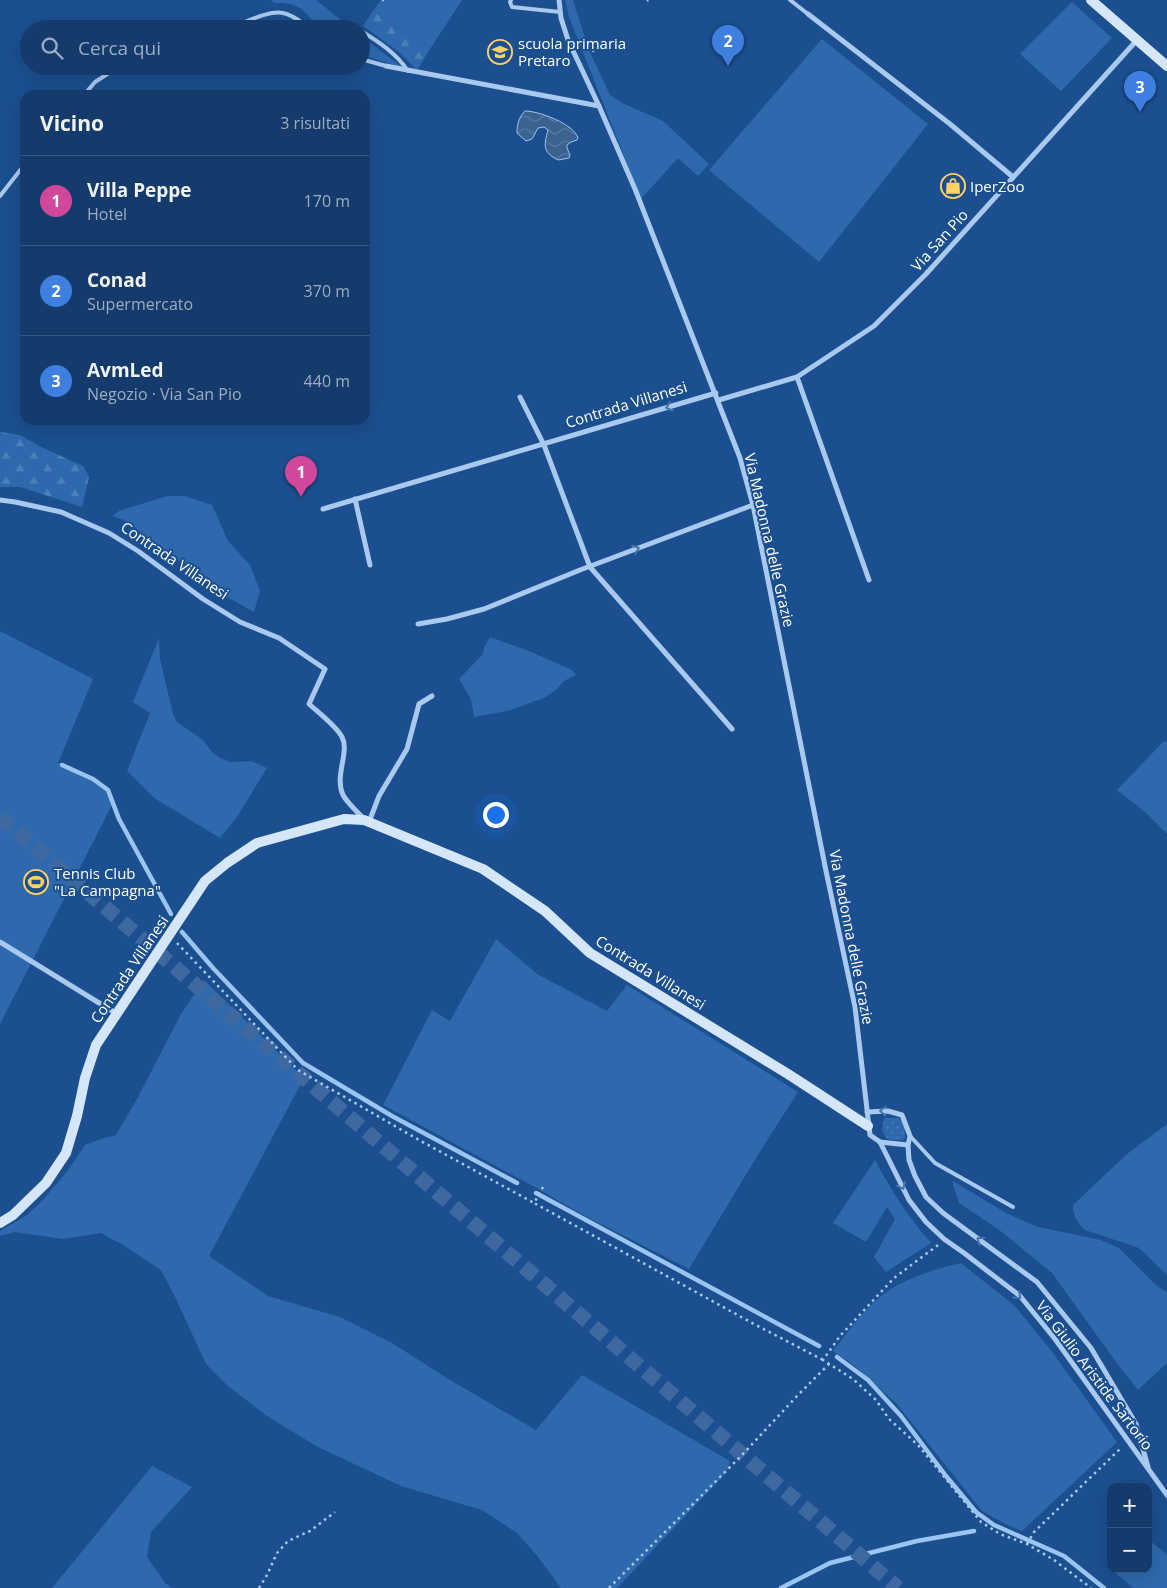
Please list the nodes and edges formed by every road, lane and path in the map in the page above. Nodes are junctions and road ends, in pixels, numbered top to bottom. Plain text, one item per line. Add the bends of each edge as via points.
1 (511, 0) edge
2 (559, 0) edge
3 (790, 0) edge
4 (1091, 0) edge
5 (560, 12) junction
6 (808, 14) joint
7 (251, 20) edge
8 (298, 20) edge
9 (370, 36) edge
10 (1137, 40) junction
11 (604, 46) dead end
12 (592, 51) dead end
13 (370, 62) edge
14 (386, 66) joint
15 (1167, 66) edge
16 (408, 71) junction
17 (106, 75) edge
18 (88, 90) edge
19 (599, 106) junction
20 (20, 170) edge
21 (1013, 177) junction
22 (0, 196) edge
23 (797, 377) junction
24 (716, 393) junction
25 (520, 397) dead end
26 (719, 400) junction
27 (544, 444) junction
28 (355, 499) junction
29 (0, 500) edge
30 (753, 505) junction
31 (323, 509) dead end
32 (370, 565) dead end
33 (590, 566) junction
34 (869, 580) dead end
35 (418, 624) dead end
36 (432, 696) dead end
37 (732, 729) dead end
38 (367, 821) junction
39 (170, 934) junction
40 (0, 942) edge
41 (117, 1014) junction
42 (867, 1112) junction
43 (868, 1126) junction
44 (910, 1136) junction
45 (880, 1142) junction
46 (908, 1145) junction
47 (543, 1188) dead end
48 (534, 1202) junction
49 (1013, 1208) dead end
50 (0, 1223) edge
51 (944, 1239) junction
52 (823, 1360) junction
53 (829, 1364) junction
54 (1129, 1441) junction
55 (1150, 1471) junction
56 (1167, 1494) edge
57 (335, 1512) dead end
58 (1027, 1544) junction
59 (259, 1588) edge
60 (608, 1588) edge
61 (1091, 1588) edge

1 - 5 lane via 512,7
2 - 5 street, Via Madonna delle Grazie
3 - 6 lane
4 - 10 street
5 - 19 street, Via Madonna delle Grazie via 568,40
6 - 21 street
7 - 8 lane via 282,13
9 - 16 lane via 387,48
10 - 15 street
10 - 21 street, Via San Pio
11 - 12 path
13 - 14 lane
14 - 16 street
16 - 19 street
17 - 18 lane
19 - 24 street, Via Madonna delle Grazie
20 - 22 lane
21 - 23 street, Via San Pio via 926,274 874,326
23 - 26 street, Via San Pio
23 - 34 street
24 - 26 street, Via Madonna delle Grazie
24 -> 27 street, Contrada Villanesi
25 - 27 street
26 - 30 street, Via Madonna delle Grazie
27 - 28 street, Contrada Villanesi
27 - 33 street
28 - 31 street, Contrada Villanesi
28 - 32 street
29 - 38 street, Contrada Villanesi via 61,512 109,533 240,622 279,638 325,669 309,704 343,738 339,774 343,795
33 -> 30 street
30 - 42 street, Via Madonna delle Grazie via 855,1007
33 - 35 street via 484,609
33 - 37 street
36 - 38 street via 419,704 407,748
38 - 39 street, Contrada Villanesi via 344,819 258,843 205,880
38 - 43 street, Contrada Villanesi via 482,869 545,911 590,953
39 - 41 street, Contrada Villanesi
39 - 48 path via 298,1070
40 - 41 street
41 - 50 street, Contrada Villanesi via 96,1045 66,1153 46,1183
42 - 43 street, Via Madonna delle Grazie
44 -> 42 street via 902,1115 888,1111
43 - 45 street, Via Giulio Aristide Sartorio via 870,1134
44 - 46 street
44 - 49 lane via 935,1163
45 - 46 street
45 -> 51 street, Via Giulio Aristide Sartorio via 909,1200
55 -> 46 street, Via Giulio Aristide Sartorio via 1136,1424 1091,1348 1038,1282 926,1198 909,1160
47 - 48 path
48 - 52 path
51 - 52 path via 894,1278 840,1336
51 -> 54 street, Via Giulio Aristide Sartorio via 1020,1296 1056,1338
52 - 53 path
53 - 58 path via 853,1379 876,1400 889,1419 918,1445 981,1522 1000,1534
53 - 60 path
54 - 55 street, Via Giulio Aristide Sartorio
54 - 58 path via 1034,1532
55 - 56 street, Via Giulio Aristide Sartorio
57 - 59 path via 310,1531 288,1541 277,1553
58 - 61 path

